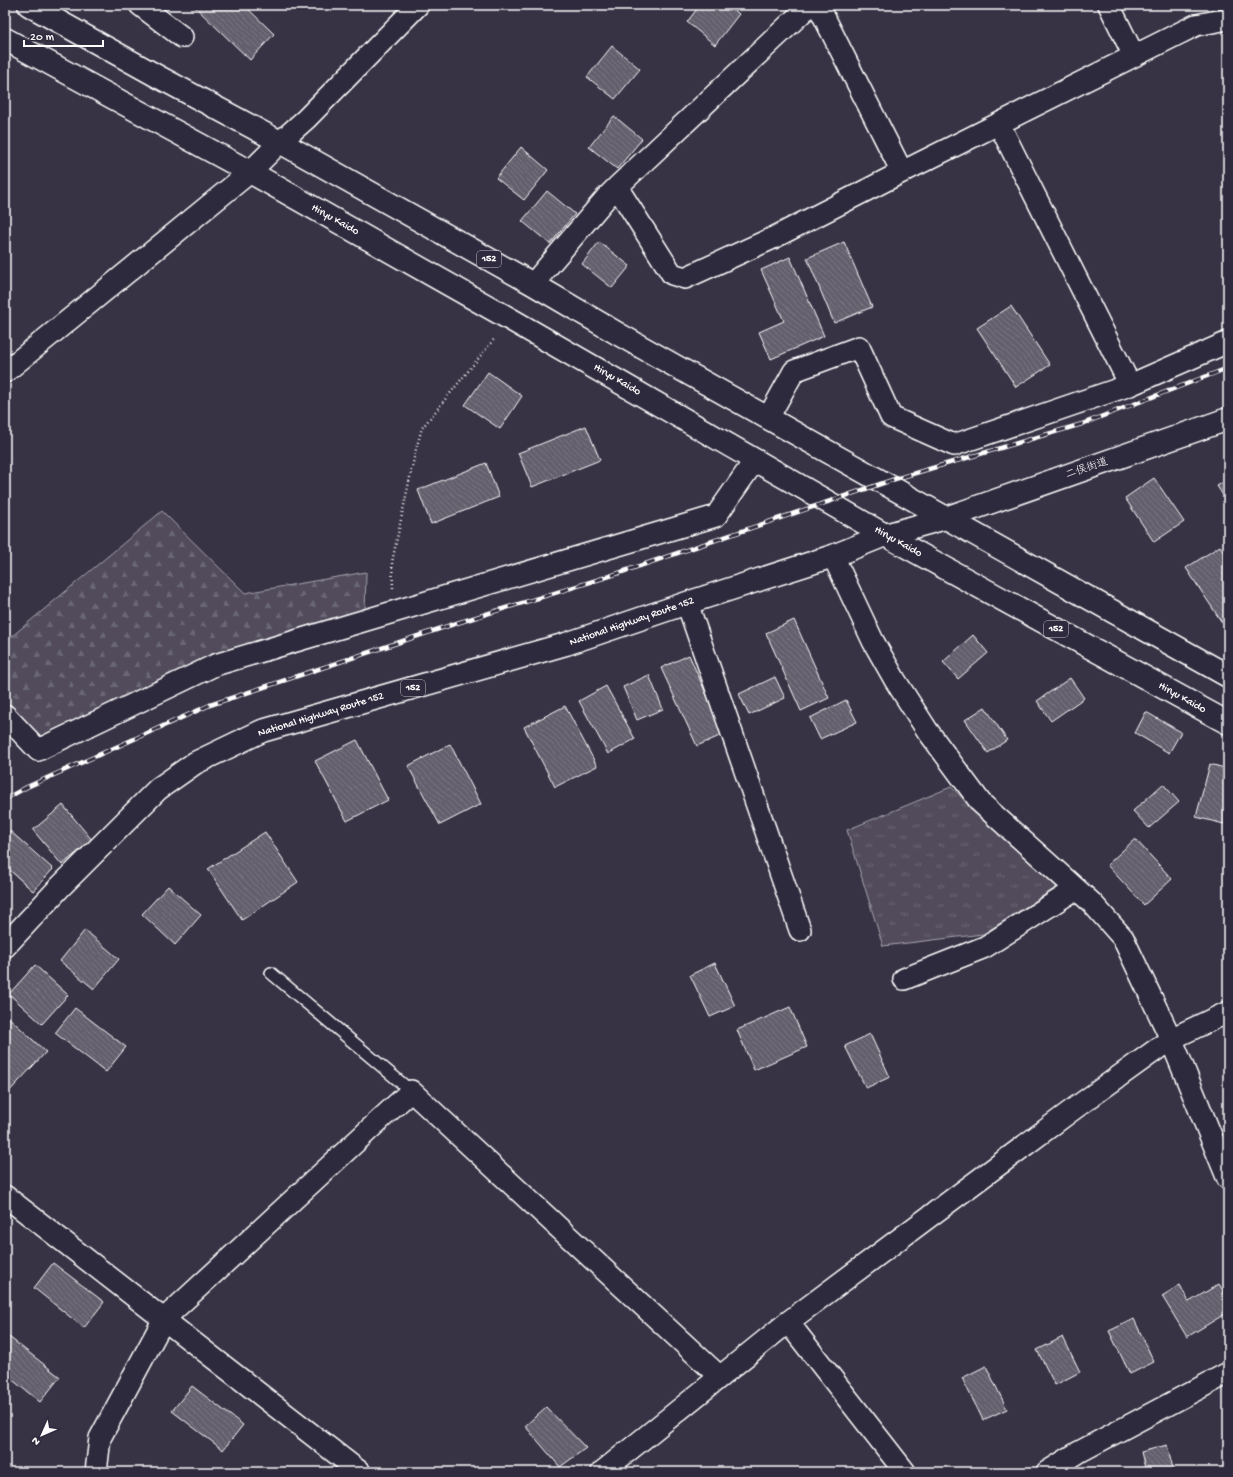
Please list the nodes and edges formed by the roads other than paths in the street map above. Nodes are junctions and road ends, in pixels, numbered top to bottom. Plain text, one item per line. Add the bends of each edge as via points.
1 (29, 5) edge
2 (140, 5) edge
3 (418, 5) edge
4 (810, 5) edge
5 (818, 5) edge
6 (1109, 5) edge
7 (1228, 19) edge
8 (182, 37) dead end
9 (5, 39) edge
10 (1134, 56) junction
11 (998, 124) junction
12 (280, 142) junction
13 (250, 172) junction
14 (902, 172) junction
15 (617, 188) junction
16 (533, 284) junction
17 (1228, 342) edge
18 (5, 372) edge
19 (1130, 385) junction
20 (768, 418) junction
21 (1228, 419) edge
22 (755, 460) junction
23 (946, 518) junction
24 (885, 535) junction
25 (833, 556) junction
26 (687, 603) junction
27 (1228, 676) edge
28 (5, 715) edge
29 (1228, 723) edge
30 (1076, 889) junction
31 (800, 930) dead end
32 (5, 946) edge
33 (272, 973) dead end
34 (904, 979) dead end
35 (1228, 1012) edge
36 (1171, 1039) junction
37 (411, 1091) junction
38 (1228, 1178) edge
39 (5, 1196) edge
40 (164, 1319) junction
41 (788, 1322) junction
42 (1228, 1373) edge
43 (720, 1377) junction
44 (96, 1472) edge
45 (360, 1472) edge
46 (602, 1472) edge
47 (905, 1472) edge
48 (1047, 1472) edge

1 - 12 main road, 152
2 - 8 street
3 - 12 street
4 - 15 street
5 - 14 street
6 - 10 street
7 - 10 street via 1196,25
9 - 13 main road, Hiryu Kaido / 152
10 - 11 street
11 - 14 street
11 - 19 street
12 - 13 street
12 - 16 main road, 152
13 - 18 street
13 - 22 main road, Hiryu Kaido / 152
14 - 15 street via 773,238 685,278 672,274
15 - 16 street
16 - 20 main road, 152
17 - 19 street
19 - 20 street via 954,445 891,417 859,347 794,371
20 - 23 main road, 152
21 - 23 main road, 二俣街道
22 - 24 main road, Hiryu Kaido / 152
22 - 28 street via 716,516 215,665 38,750
23 - 24 main road, 152
23 - 27 main road, 152
24 - 25 main road, National Highway Route 152 / 152
24 - 29 main road, Hiryu Kaido / 152
25 - 26 main road, National Highway Route 152 / 152
25 - 30 street via 873,641 927,730 981,803
26 - 31 street
26 - 32 main road, National Highway Route 152 / 152 via 566,644 262,731 195,763 158,789
30 - 34 street via 985,947
30 - 36 street via 1123,938
33 - 37 lane
35 - 36 street
36 - 38 main road
36 - 41 street
37 - 40 street
37 - 43 street
39 - 40 street
40 - 44 street via 100,1438
40 - 45 street
41 - 43 street
41 - 47 street
42 - 48 street via 1079,1452
43 - 46 street

